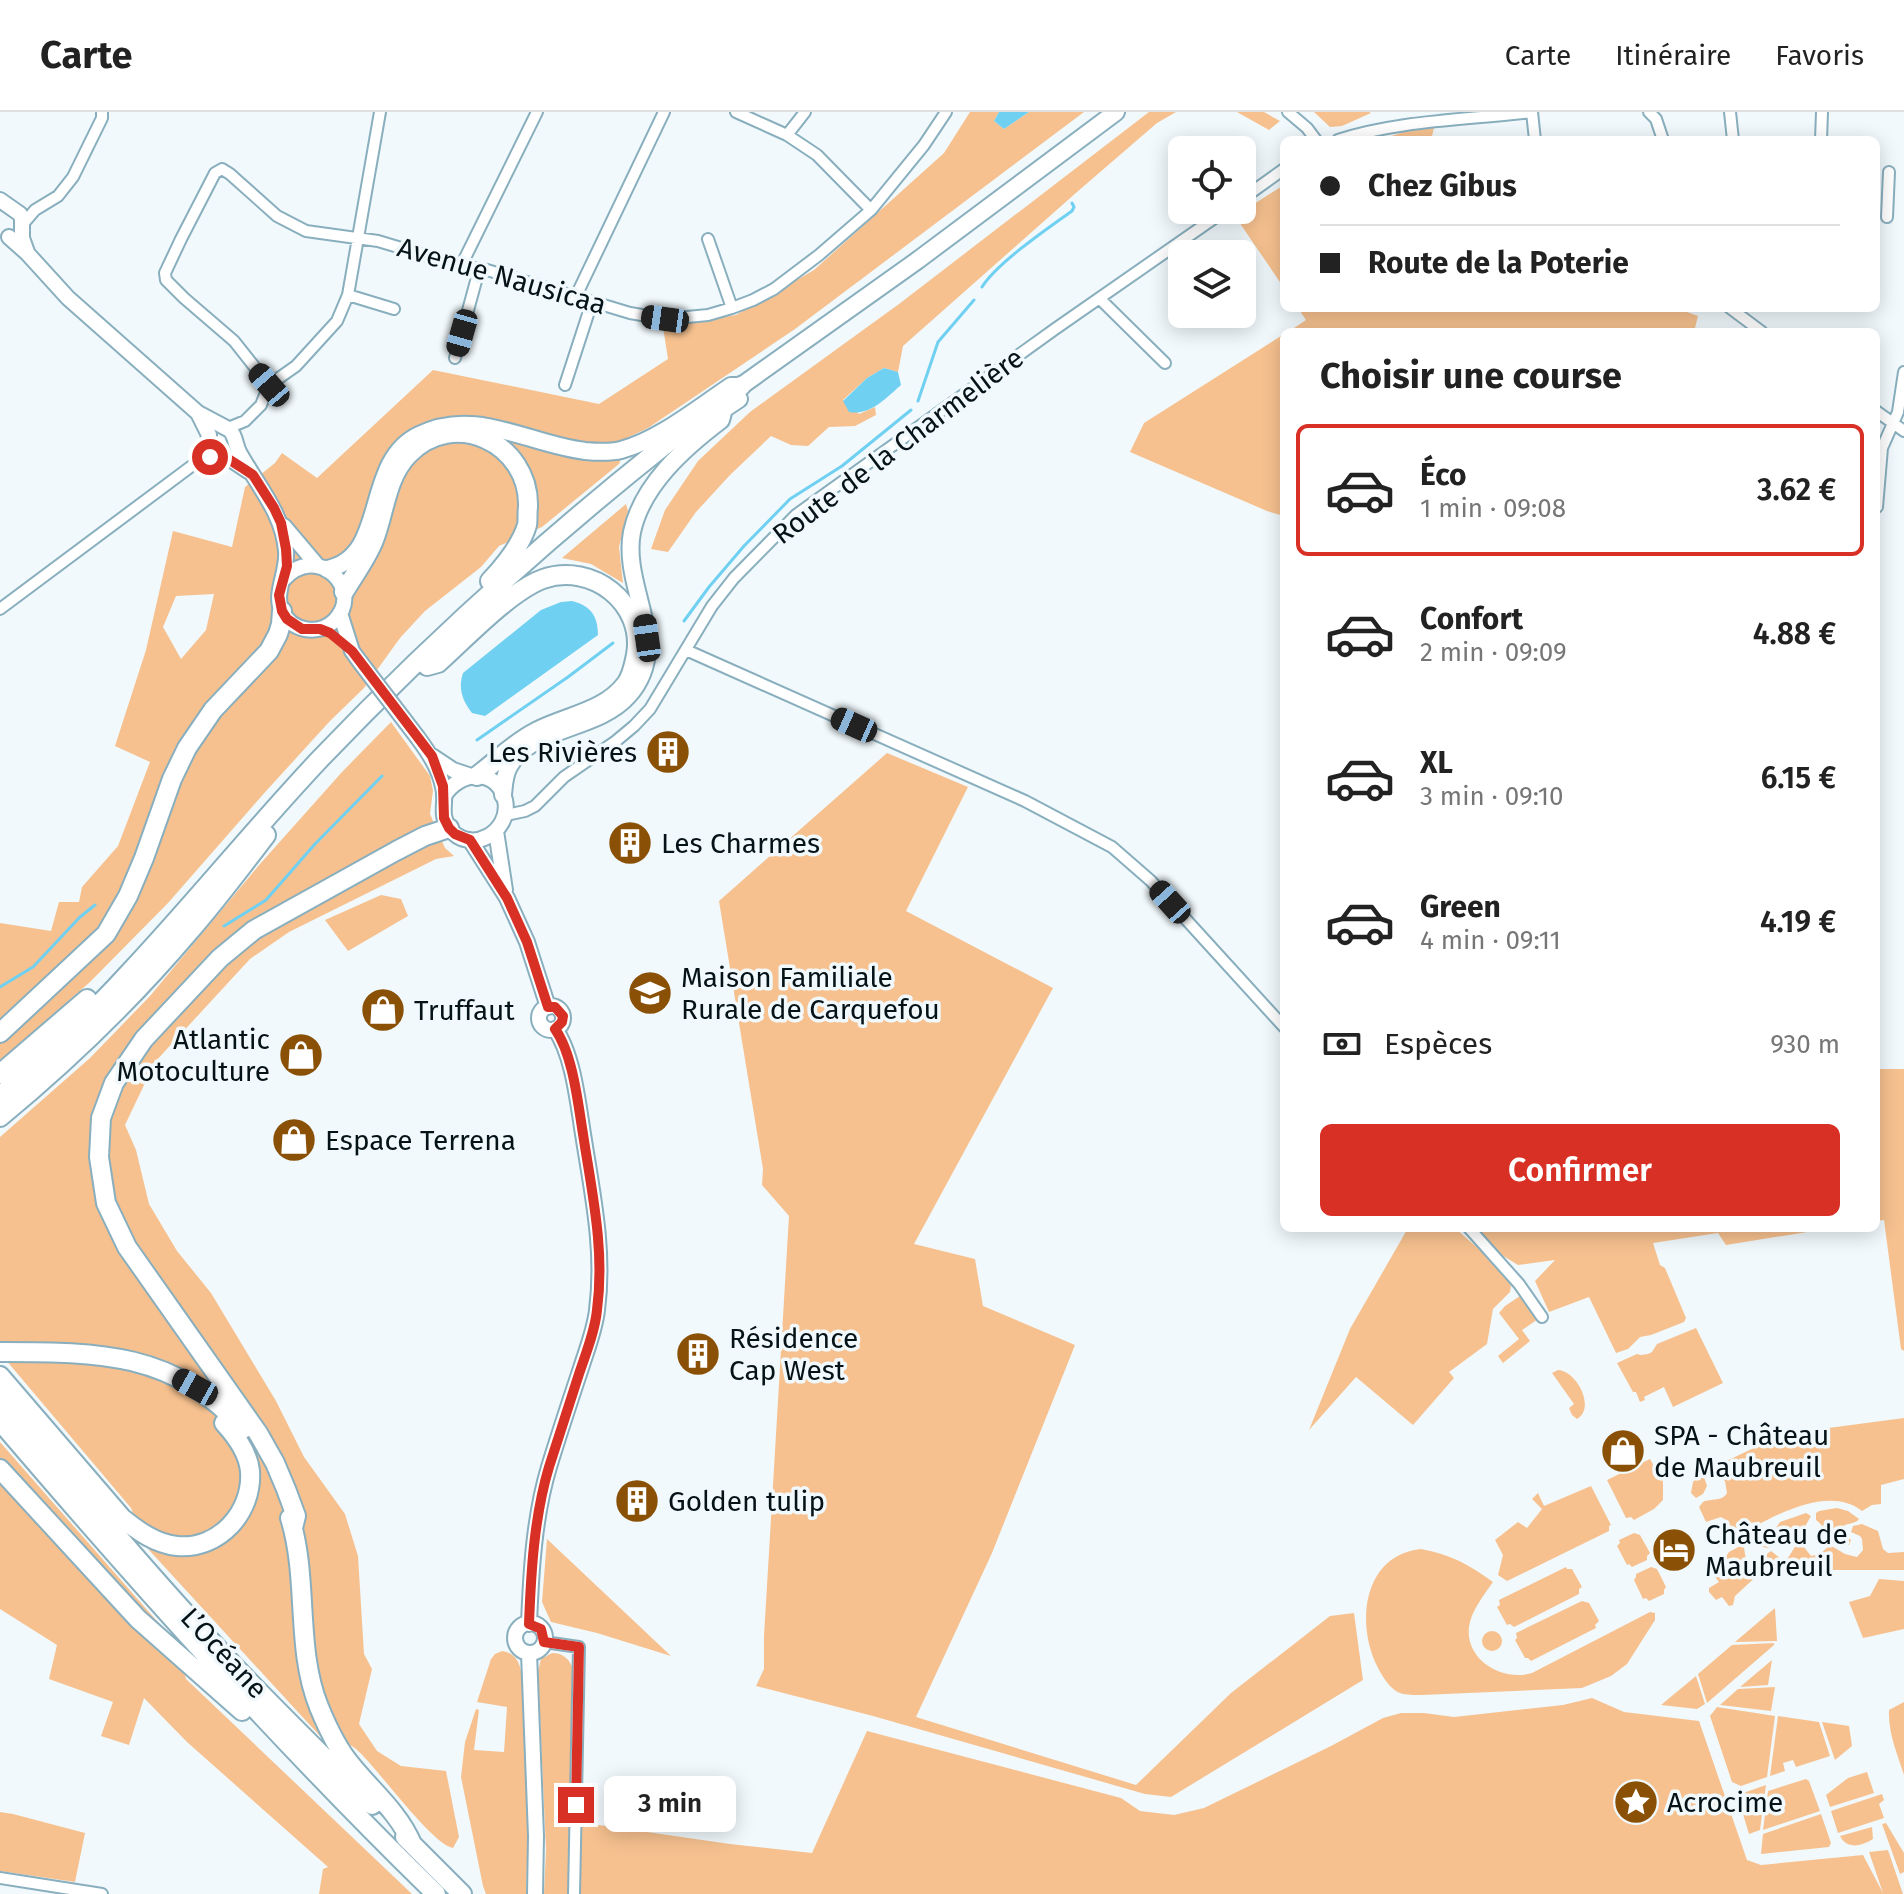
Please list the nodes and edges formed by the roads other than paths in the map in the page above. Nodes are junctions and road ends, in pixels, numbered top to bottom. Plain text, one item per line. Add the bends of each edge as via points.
1 (102, 112) edge
2 (380, 112) edge
3 (537, 112) edge
4 (664, 112) edge
5 (736, 112) edge
6 (805, 112) edge
7 (946, 112) edge
8 (1116, 112) edge
9 (1288, 112) edge
10 (1532, 112) edge
11 (1649, 112) edge
12 (1730, 112) edge
13 (1822, 112) edge
14 (787, 135) junction
15 (1313, 136) edge
16 (1351, 136) edge
17 (1535, 136) edge
18 (1662, 136) edge
19 (1733, 136) edge
20 (1821, 136) edge
21 (1084, 137) junction
22 (1280, 172) edge
23 (1889, 172) dead end
24 (1256, 189) edge
25 (1881, 194) edge
26 (871, 210) junction
27 (1887, 217) dead end
28 (10, 219) edge
29 (1206, 224) edge
30 (359, 239) junction
31 (708, 239) dead end
32 (461, 266) junction
33 (479, 270) junction
34 (348, 295) junction
35 (576, 296) junction
36 (1100, 299) junction
37 (592, 302) junction
38 (732, 308) junction
39 (394, 309) dead end
40 (1735, 312) edge
41 (1757, 328) edge
42 (455, 358) dead end
43 (1165, 363) dead end
44 (1904, 372) edge
45 (269, 385) junction
46 (565, 385) dead end
47 (741, 386) junction
48 (724, 409) junction
49 (1880, 414) edge
50 (1893, 423) junction
51 (1904, 431) edge
52 (222, 441) junction
53 (1880, 472) edge
54 (281, 523) junction
55 (322, 567) junction
56 (283, 580) junction
57 (344, 592) junction
58 (0, 609) edge
59 (282, 611) junction
60 (470, 611) junction
61 (340, 613) junction
62 (320, 629) junction
63 (686, 650) junction
64 (356, 656) junction
65 (427, 666) junction
66 (432, 756) junction
67 (474, 776) junction
68 (503, 795) junction
69 (444, 796) junction
70 (506, 815) junction
71 (449, 828) junction
72 (496, 831) junction
73 (470, 840) junction
74 (507, 898) junction
75 (181, 916) junction
76 (1280, 1023) edge
77 (0, 1033) edge
78 (0, 1074) edge
79 (0, 1096) edge
80 (0, 1117) edge
81 (1473, 1232) edge
82 (1542, 1317) dead end
83 (0, 1352) edge
84 (0, 1363) edge
85 (0, 1376) edge
86 (7, 1395) edge
87 (0, 1421) edge
88 (0, 1469) edge
89 (293, 1528) junction
90 (529, 1624) junction
91 (544, 1642) junction
92 (529, 1653) junction
93 (280, 1737) junction
94 (412, 1844) junction
95 (0, 1878) edge
96 (102, 1894) edge
97 (436, 1894) edge
98 (462, 1894) edge
99 (535, 1894) edge
100 (574, 1894) edge

1 - 28 street via 73,177 58,196
2 - 30 street
3 - 32 street
4 - 35 street
5 - 14 street
6 - 14 street
7 - 26 street, Avenue Nausicaa
8 - 21 main road
9 - 15 street
10 - 16 street
10 - 17 street
11 - 18 street
12 - 19 street
13 - 20 street
14 - 26 street via 817,155
21 - 47 main road
21 - 48 main road via 988,218
22 - 24 street
23 - 25 street
25 - 27 street
26 - 38 street, Avenue Nausicaa via 774,289
28 - 52 main road via 27,253 75,305 198,413
29 - 36 street, Route de la Charmelière
30 - 32 street, Avenue Nausicaa
30 - 34 street
30 - 45 street, Avenue Nausicaa via 306,231 277,216 230,174 222,169 215,173 166,280 234,341
31 - 38 street
32 - 33 street, Avenue Nausicaa
33 - 35 street, Avenue Nausicaa
33 - 42 street
34 - 39 street
34 - 45 street via 337,321 296,366
35 - 37 street, Avenue Nausicaa
36 - 43 street
36 - 63 street, Route de la Charmelière via 796,515 734,578
37 - 38 street, Avenue Nausicaa via 665,319
37 - 46 street
40 - 41 street
44 - 50 street
45 - 52 street via 261,405
47 - 55 main road via 731,386 619,451 570,449 466,424 449,424 414,437 388,467 360,548 340,566
47 - 60 highway via 602,496
48 - 65 highway via 563,540
48 - 68 main road via 721,420 659,479 635,521 632,571 647,638 645,665 635,687 599,718 548,736 516,757 505,775
49 - 50 street
50 - 51 street
50 - 53 street via 1882,448
52 - 54 main road via 253,475
52 - 58 street
54 - 55 main road
54 - 56 main road via 287,566
55 - 56 main road via 298,567
55 - 57 main road via 335,575
56 - 59 main road
57 - 60 highway via 370,550 394,475 408,455 426,441 451,433 475,434 508,454 528,493 527,525 516,548
57 - 61 main road
59 - 62 main road via 302,629
59 - 77 highway via 269,651 213,710 187,748 128,896 106,934
60 - 75 highway via 319,760
61 - 62 main road
61 - 64 main road
62 - 64 main road
63 - 70 street, Route de la Charmelière via 634,726 564,777 535,806
63 - 76 street via 1025,801 1112,847 1151,881
64 - 66 main road, bridge
65 - 67 highway via 438,663 520,592 543,579 567,575 603,584 629,611 638,645 627,683 594,709 534,732
65 - 80 highway via 286,811 136,990
66 - 67 main road
66 - 69 main road
67 - 68 main road via 492,781
67 - 69 main road via 455,782
68 - 70 main road
69 - 71 main road
70 - 72 main road
71 - 73 main road
71 - 89 highway via 396,851 254,930 220,958 144,1039 114,1083 101,1118 99,1157 106,1203 127,1247 270,1453 296,1516
72 - 73 main road
72 - 74 main road
73 - 74 main road
74 - 90 main road via 548,1007 540,1020 555,1029 565,1046 596,1216 601,1275 597,1313 542,1499
75 - 78 highway via 169,920
75 - 79 highway via 99,1005
81 - 82 street
83 - 89 highway via 115,1357 195,1387 233,1417 257,1447
84 - 86 highway via 105,1365 150,1376 187,1394 220,1419 242,1446 250,1470 244,1507 232,1525 209,1541 178,1546 150,1537 122,1518
85 - 86 highway
86 - 94 highway, L’Océane via 119,1538 233,1665
87 - 93 highway, L’Océane
88 - 93 highway via 161,1641 258,1727
89 - 94 highway via 317,1703 340,1750 405,1828
90 - 91 main road via 541,1629
90 - 92 main road via 515,1638
91 - 92 main road
91 - 100 street via 579,1647
92 - 99 main road
93 - 97 highway, L’Océane
94 - 98 highway, L’Océane
95 - 96 street

